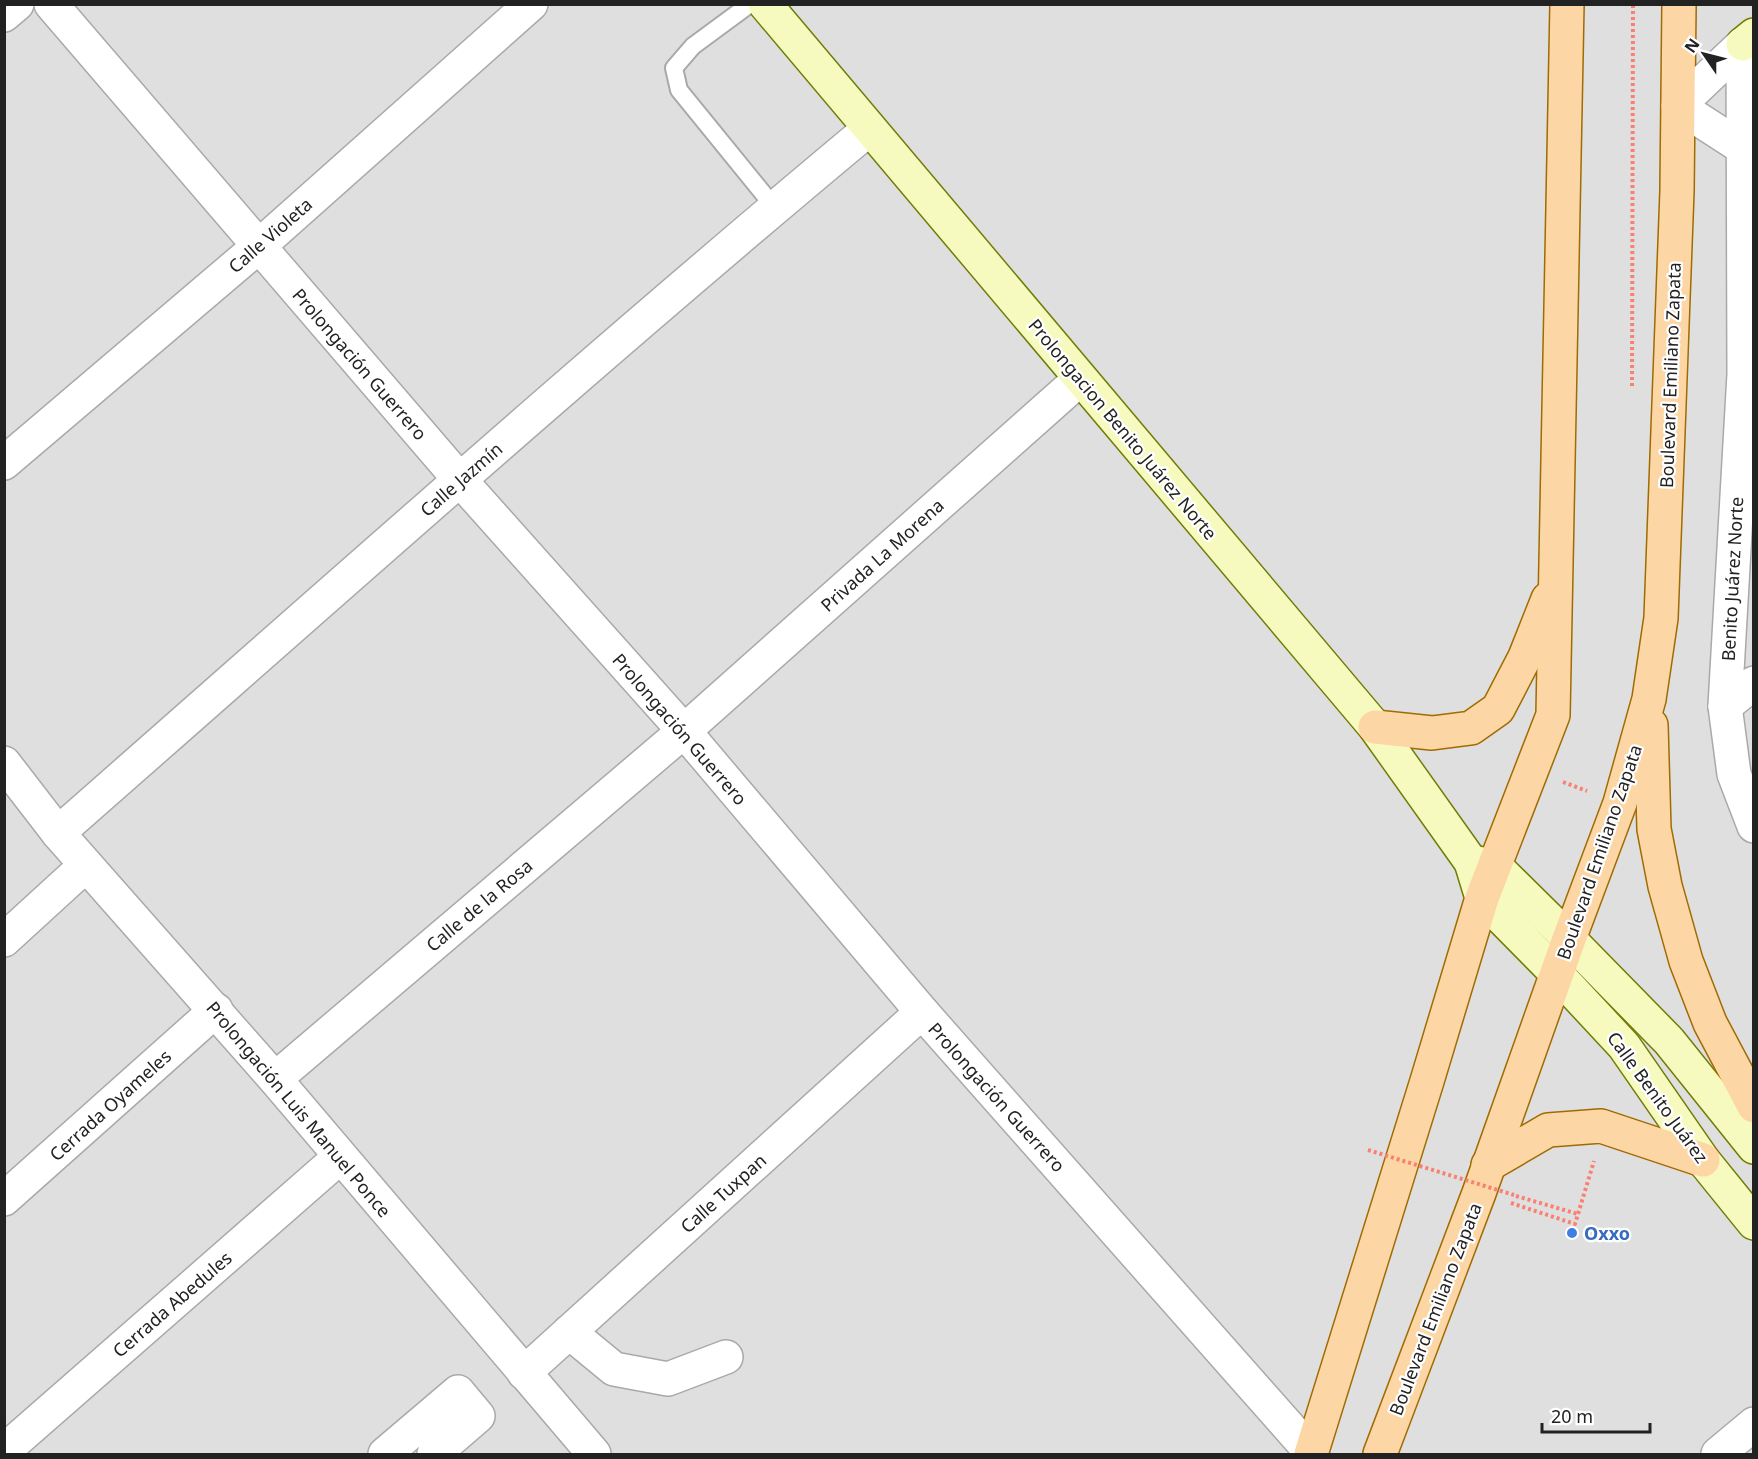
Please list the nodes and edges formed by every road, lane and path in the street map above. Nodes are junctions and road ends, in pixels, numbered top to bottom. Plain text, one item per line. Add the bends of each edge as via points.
1 (17, 4) edge
2 (51, 4) edge
3 (531, 4) edge
4 (750, 4) edge
5 (765, 4) edge
6 (1567, 4) edge
7 (1633, 4) edge
8 (1679, 4) edge
9 (4, 15) edge
10 (1748, 39) edge
11 (1678, 106) junction
12 (869, 129) junction
13 (1743, 148) junction
14 (775, 208) junction
15 (259, 246) junction
16 (1080, 379) junction
17 (1749, 379) edge
18 (1632, 393) dead end
19 (4, 463) edge
20 (460, 480) junction
21 (1556, 581) junction
22 (1754, 683) edge
23 (1649, 699) junction
24 (1725, 706) junction
25 (1375, 727) junction
26 (684, 731) junction
27 (4, 763) edge
28 (1532, 770) junction
29 (1587, 779) dead end
30 (1584, 790) junction
31 (1620, 803) junction
32 (1754, 826) edge
33 (58, 833) junction
34 (1483, 864) junction
35 (86, 865) junction
36 (1482, 898) junction
37 (1569, 939) junction
38 (4, 940) edge
39 (1557, 974) junction
40 (216, 1010) junction
41 (922, 1012) junction
42 (274, 1079) junction
43 (1754, 1106) edge
44 (1605, 1127) junction
45 (1754, 1147) edge
46 (1368, 1150) dead end
47 (340, 1157) junction
48 (1703, 1160) junction
49 (1484, 1179) junction
50 (4, 1199) edge
51 (1578, 1214) junction
52 (1754, 1223) edge
53 (569, 1332) junction
54 (726, 1357) dead end
55 (524, 1373) junction
56 (1754, 1424) edge
57 (4, 1451) edge
58 (1311, 1453) edge
59 (385, 1455) edge
60 (434, 1455) edge
61 (594, 1455) edge
62 (1380, 1455) edge
63 (1718, 1455) edge

1 - 9 street
2 - 15 street, Prolongación Guerrero
3 - 15 street, Calle Violeta
4 - 14 lane via 693,46 674,68 679,90
5 - 12 street, Prolongacion Benito Juárez Norte
6 - 21 main road
7 - 18 path
8 - 11 main road, Boulevard Emiliano Zapata
10 - 11 street
10 - 13 street, Benito Juárez Norte
11 - 13 street
11 - 23 main road, Boulevard Emiliano Zapata via 1661,618
12 - 14 street, Calle Jazmín
12 - 16 street, Prolongacion Benito Juárez Norte
13 - 17 street, Benito Juárez Norte
14 - 20 street, Calle Jazmín
15 - 19 street, Calle Violeta
15 - 20 street, Prolongación Guerrero
16 - 25 street, Prolongacion Benito Juárez Norte
16 - 26 street, Privada La Morena
17 - 24 street, Benito Juárez Norte
20 - 26 street, Prolongación Guerrero
20 - 33 street, Calle Jazmín
21 - 25 main road via 1525,657 1498,709 1471,728 1432,733
21 - 28 main road via 1553,716
22 - 24 street
23 - 31 main road, Boulevard Emiliano Zapata
23 - 43 main road via 1654,829 1665,886 1686,961 1710,1023
24 - 32 street, Benito Juárez Norte via 1734,774
25 - 34 street, Prolongacion Benito Juárez Norte
26 - 41 street, Prolongación Guerrero
26 - 42 street, Calle de la Rosa
27 - 33 street, Prolongación Luis Manuel Ponce
28 - 30 path
28 - 34 main road
29 - 30 path
30 - 31 path
31 - 37 main road, Boulevard Emiliano Zapata
33 - 35 street, Prolongación Luis Manuel Ponce
34 - 36 main road
34 - 37 street, Calle Benito Juárez
35 - 38 street
35 - 40 street, Prolongación Luis Manuel Ponce
36 - 39 street, Calle Benito Juárez
36 - 58 main road
37 - 39 main road, Boulevard Emiliano Zapata
37 - 45 street, Calle Benito Juárez via 1669,1041
39 - 48 street, Calle Benito Juárez via 1624,1046
39 - 49 main road, Boulevard Emiliano Zapata
40 - 42 street, Prolongación Luis Manuel Ponce
40 - 50 street, Cerrada Oyameles
41 - 53 street, Calle Tuxpan
41 - 58 street, Prolongación Guerrero
42 - 47 street, Prolongación Luis Manuel Ponce
44 - 48 main road
44 - 49 main road via 1548,1130
44 - 51 path
46 - 51 path, bridge
47 - 55 street, Prolongación Luis Manuel Ponce
47 - 57 street, Cerrada Abedules
48 - 52 street, Calle Benito Juárez
49 - 51 path via 1575,1224
49 - 62 main road, Boulevard Emiliano Zapata
53 - 54 street via 614,1370 668,1379
53 - 55 street, Calle Tuxpan
55 - 61 street, Prolongación Luis Manuel Ponce
56 - 63 street
59 - 60 street via 458,1392 478,1416

